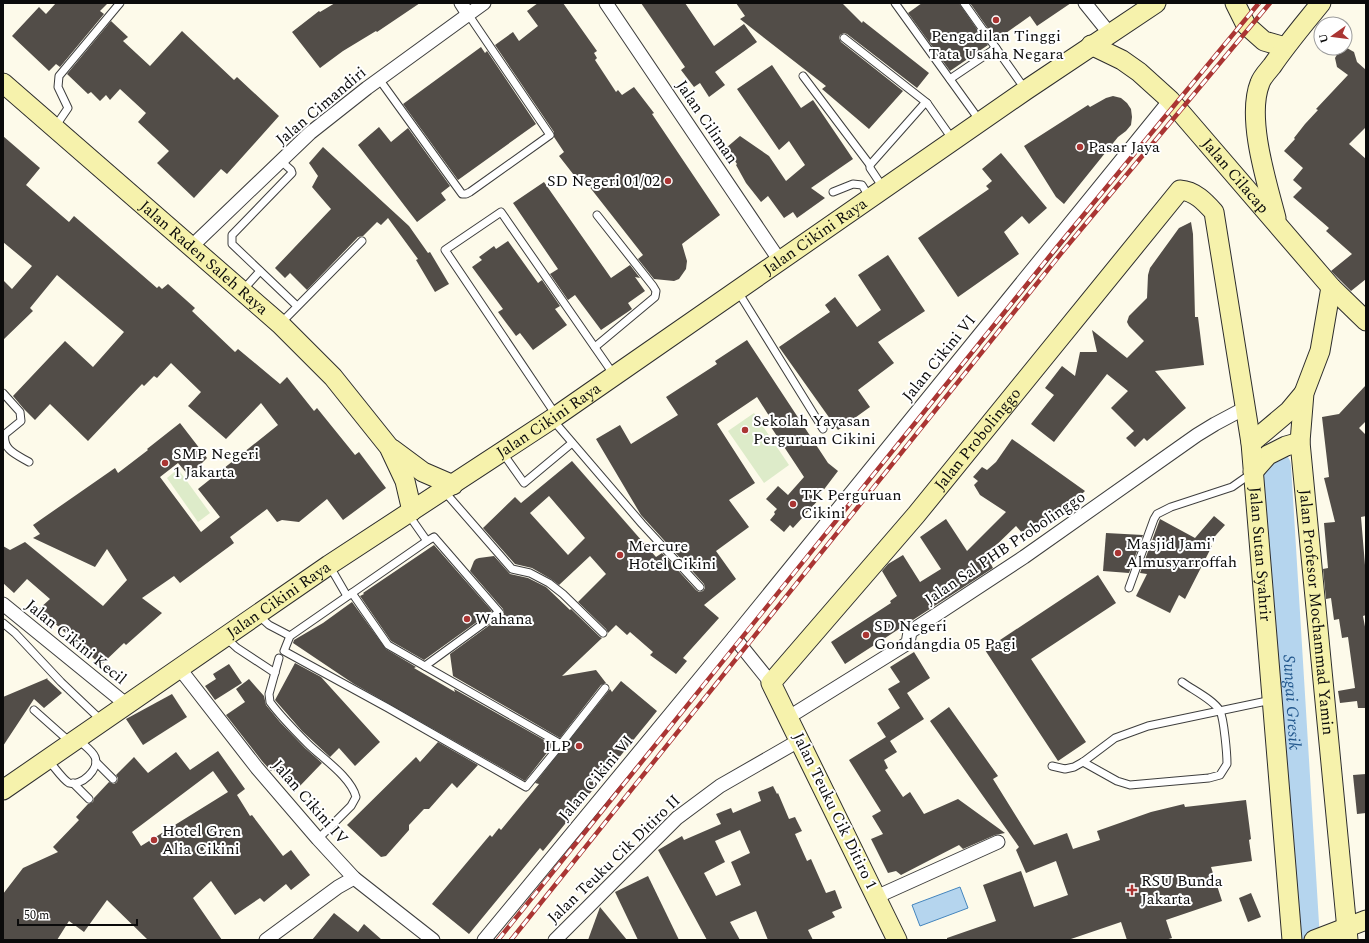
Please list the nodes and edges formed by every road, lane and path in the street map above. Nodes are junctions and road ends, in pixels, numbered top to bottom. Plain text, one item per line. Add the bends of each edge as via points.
1 (120, 3) edge
2 (484, 3) edge
3 (606, 3) edge
4 (895, 3) edge
5 (964, 3) edge
6 (1085, 3) edge
7 (1156, 3) edge
8 (1235, 3) edge
9 (1321, 3) edge
10 (465, 8) edge
11 (1110, 34) junction
12 (844, 38) dead end
13 (1091, 45) junction
14 (1285, 47) junction
15 (996, 48) junction
16 (803, 76) dead end
17 (379, 79) junction
18 (950, 79) junction
19 (3, 83) edge
20 (1026, 90) junction
21 (1170, 100) junction
22 (927, 103) junction
23 (980, 122) junction
24 (55, 127) junction
25 (953, 140) junction
26 (281, 161) junction
27 (870, 165) junction
28 (1180, 190) joint
29 (833, 192) dead end
30 (877, 194) junction
31 (597, 215) dead end
32 (1277, 223) junction
33 (362, 241) dead end
34 (191, 247) junction
35 (780, 261) junction
36 (260, 271) junction
37 (1331, 287) junction
38 (737, 290) junction
39 (242, 292) junction
40 (298, 306) junction
41 (1366, 321) edge
42 (280, 324) junction
43 (595, 347) junction
44 (614, 376) junction
45 (3, 393) edge
46 (1304, 393) junction
47 (1246, 412) junction
48 (554, 417) junction
49 (1279, 419) junction
50 (823, 429) dead end
51 (1300, 442) junction
52 (572, 443) junction
53 (1251, 443) junction
54 (389, 447) junction
55 (502, 452) junction
56 (29, 462) dead end
57 (1253, 472) junction
58 (448, 488) junction
59 (410, 513) junction
60 (427, 541) junction
61 (329, 565) junction
62 (700, 587) dead end
63 (1129, 588) dead end
64 (349, 594) junction
65 (3, 604) edge
66 (258, 614) junction
67 (3, 623) edge
68 (603, 633) dead end
69 (290, 636) junction
70 (225, 637) junction
71 (734, 637) junction
72 (279, 658) dead end
73 (425, 666) junction
74 (180, 669) junction
75 (275, 673) junction
76 (1182, 682) dead end
77 (771, 683) junction
78 (605, 688) dead end
79 (1272, 700) junction
80 (127, 705) junction
81 (34, 710) dead end
82 (1220, 711) junction
83 (789, 717) junction
84 (102, 722) junction
85 (800, 740) junction
86 (74, 741) junction
87 (561, 744) junction
88 (48, 760) junction
89 (96, 762) junction
90 (1083, 762) junction
91 (1052, 766) dead end
92 (113, 779) dead end
93 (73, 784) junction
94 (3, 790) edge
95 (89, 799) dead end
96 (318, 839) junction
97 (998, 842) dead end
98 (354, 878) junction
99 (876, 897) junction
100 (1366, 920) edge
101 (1344, 933) edge
102 (266, 940) edge
103 (433, 940) edge
104 (484, 940) edge
105 (555, 940) edge
106 (897, 940) edge
107 (1292, 940) edge
108 (1314, 940) edge

1 - 24 lane via 59,76 58,87 68,108
2 - 10 street, Jalan Cimandiri
3 - 35 street, Jalan Ciliman
4 - 18 lane
5 - 15 lane
6 - 11 street
7 - 11 street, Jalan Cikini Raya
8 - 14 street via 1246,25 1264,41
9 - 14 street
10 - 17 street, Jalan Cimandiri
10 - 17 lane via 550,135 470,192 462,194
11 - 13 street, Jalan Cikini Raya
12 - 22 lane
13 - 20 street, Jalan Cikini Raya
13 - 21 street, Jalan Cilacap via 1122,60
14 - 32 street via 1260,83 1255,112 1264,170
15 - 18 lane
15 - 20 lane
16 - 27 lane
17 - 26 street, Jalan Cimandiri via 310,133
18 - 23 lane
19 - 24 street, Jalan Raden Saleh Raya
20 - 23 street, Jalan Cikini Raya
21 - 32 street, Jalan Cilacap
21 - 71 street, Jalan Cikini VI
22 - 25 lane
22 - 27 lane
23 - 25 street, Jalan Cikini Raya
24 - 34 street, Jalan Raden Saleh Raya
25 - 30 street, Jalan Cikini Raya
26 - 34 street, Jalan Cimandiri
26 - 36 lane via 292,173 232,235 232,244
27 - 30 lane
28 - 47 street, Jalan Sutan Syahrir via 1195,195 1214,212
28 - 77 street, Jalan Probolinggo via 916,515
29 - 30 lane via 853,184 862,185
30 - 35 street, Jalan Cikini Raya
31 - 43 lane via 656,291 655,297
32 - 37 street, Jalan Cilacap
33 - 40 lane
34 - 39 street, Jalan Raden Saleh Raya
35 - 38 street, Jalan Cikini Raya
36 - 39 lane
36 - 40 lane
37 - 41 street, Jalan Cilacap
37 - 46 street, Jalan Profesor Mochammad Yamin via 1320,351
38 - 44 street, Jalan Cikini Raya
38 - 50 lane
39 - 42 street, Jalan Raden Saleh Raya
40 - 42 lane
42 - 54 street, Jalan Raden Saleh Raya via 333,376
43 - 44 lane
43 - 48 lane via 501,212 445,250
44 - 48 street, Jalan Cikini Raya
45 - 56 lane via 21,416 21,421 5,434 7,449
46 - 49 street via 1289,412
46 - 51 street, Jalan Profesor Mochammad Yamin
47 - 49 street
47 - 53 street, Jalan Sutan Syahrir
47 - 83 street, Jalan Sal PHB Probolinggo via 1215,424 1197,435 1024,557 910,632 908,643
48 - 52 lane
48 - 55 street, Jalan Cikini Raya
49 - 53 street
51 - 57 street via 1268,455
51 - 101 street, Jalan Profesor Mochammad Yamin
52 - 55 lane via 524,483
52 - 62 lane
53 - 57 street, Jalan Sutan Syahrir
54 - 58 street, Jalan Raden Saleh Raya
54 - 59 street, Jalan Raden Saleh Raya via 407,486
55 - 58 street, Jalan Cikini Raya
57 - 63 lane via 1232,487 1157,514
57 - 79 street, Jalan Sutan Syahrir
58 - 59 street, Jalan Cikini Raya
58 - 68 lane via 512,569 530,573 549,583
59 - 60 lane
59 - 61 street, Jalan Cikini Raya
60 - 64 lane
60 - 73 lane via 434,537 499,612
61 - 64 lane
61 - 66 street, Jalan Cikini Raya
64 - 69 lane
64 - 73 lane via 388,645
65 - 80 street, Jalan Cikini Kecil
66 - 69 lane via 269,625
66 - 70 street, Jalan Cikini Raya
67 - 84 lane
69 - 87 lane via 284,651 526,787
70 - 74 street, Jalan Cikini Raya
70 - 75 lane
71 - 77 street
71 - 104 street, Jalan Cikini VI
72 - 75 lane
73 - 87 lane
74 - 80 street, Jalan Cikini Raya
74 - 96 street, Jalan Cikini IV via 257,768
75 - 96 lane via 269,694 270,702 355,790 356,796 352,806
76 - 82 lane
77 - 83 street, Jalan Teuku Cik Ditiro 1
78 - 87 lane
79 - 82 lane
79 - 107 street, Jalan Sutan Syahrir
80 - 84 street, Jalan Cikini Raya
81 - 86 lane
82 - 90 lane via 1148,726 1115,738
82 - 90 lane via 1227,764 1220,775 1191,781 1130,785 1116,781
83 - 85 street, Jalan Teuku Cik Ditiro 1
84 - 86 street, Jalan Cikini Raya
85 - 99 street, Jalan Teuku Cik Ditiro 1
85 - 105 street, Jalan Teuku Cik Ditiro II via 720,786 677,818
86 - 88 street, Jalan Cikini Raya
86 - 89 lane via 95,756
88 - 93 lane via 67,782
88 - 94 street, Jalan Cikini Raya
89 - 92 lane
89 - 93 lane via 86,779
90 - 91 lane via 1065,769
93 - 95 lane
96 - 98 street, Jalan Cikini IV
97 - 99 street
98 - 102 street
98 - 103 street, Jalan Cikini IV
99 - 106 street, Jalan Teuku Cik Ditiro 1
100 - 101 street
101 - 108 street

